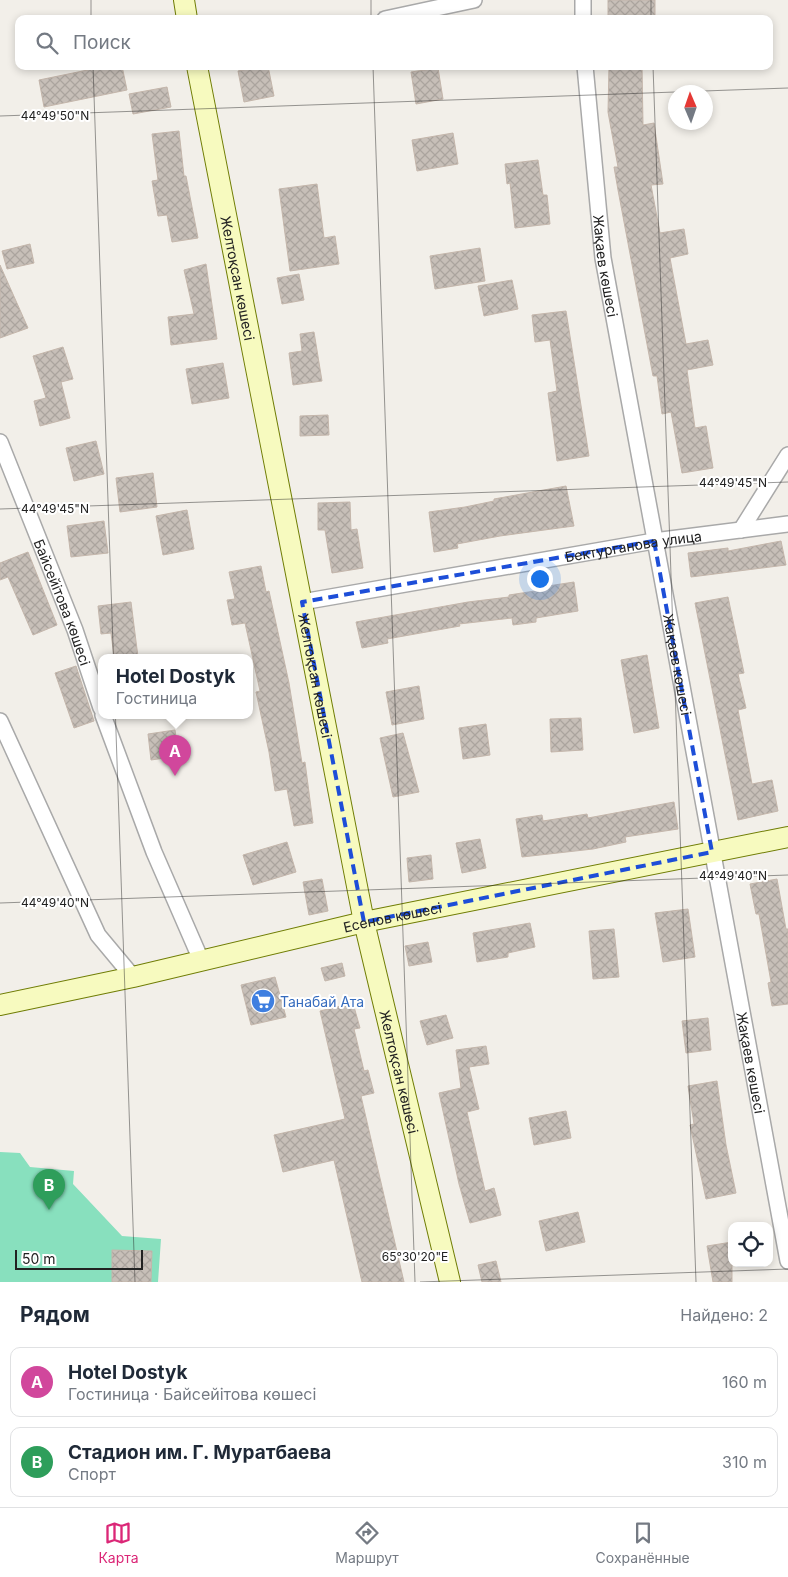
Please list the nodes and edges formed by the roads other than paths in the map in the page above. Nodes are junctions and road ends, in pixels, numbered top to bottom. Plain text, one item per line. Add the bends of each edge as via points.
1 (184, 0) edge
2 (474, 0) edge
3 (583, 0) edge
4 (186, 15) edge
5 (404, 15) edge
6 (583, 15) edge
7 (198, 70) edge
8 (585, 70) edge
9 (0, 442) edge
10 (788, 455) edge
11 (788, 524) edge
12 (741, 530) junction
13 (654, 541) junction
14 (302, 602) junction
15 (98, 699) edge
16 (105, 719) edge
17 (0, 721) edge
18 (788, 837) edge
19 (712, 852) junction
20 (364, 922) junction
21 (201, 960) junction
22 (133, 977) junction
23 (0, 1005) edge
24 (788, 1259) edge
25 (450, 1282) edge

1 - 4 street
2 - 5 street
3 - 6 street
7 - 14 street, Желтоқсан көшесі
8 - 13 street, Жақаев көшесі via 603,258
9 - 15 street, Байсейітова көшесі via 75,630
10 - 12 street
11 - 12 street, Бектурганова улица
12 - 13 street, Бектурганова улица
13 - 14 street, Бектурганова улица
13 - 19 street, Жақаев көшесі
14 - 20 street, Желтоқсан көшесі
16 - 21 street via 154,852
17 - 22 street via 98,935
18 - 19 street, Есенов көшесі
19 - 20 street, Есенов көшесі
19 - 24 street, Жақаев көшесі
20 - 21 street, Есенов көшесі
20 - 25 street, Желтоқсан көшесі
21 - 22 street, Есенов көшесі
22 - 23 street, Есенов көшесі

